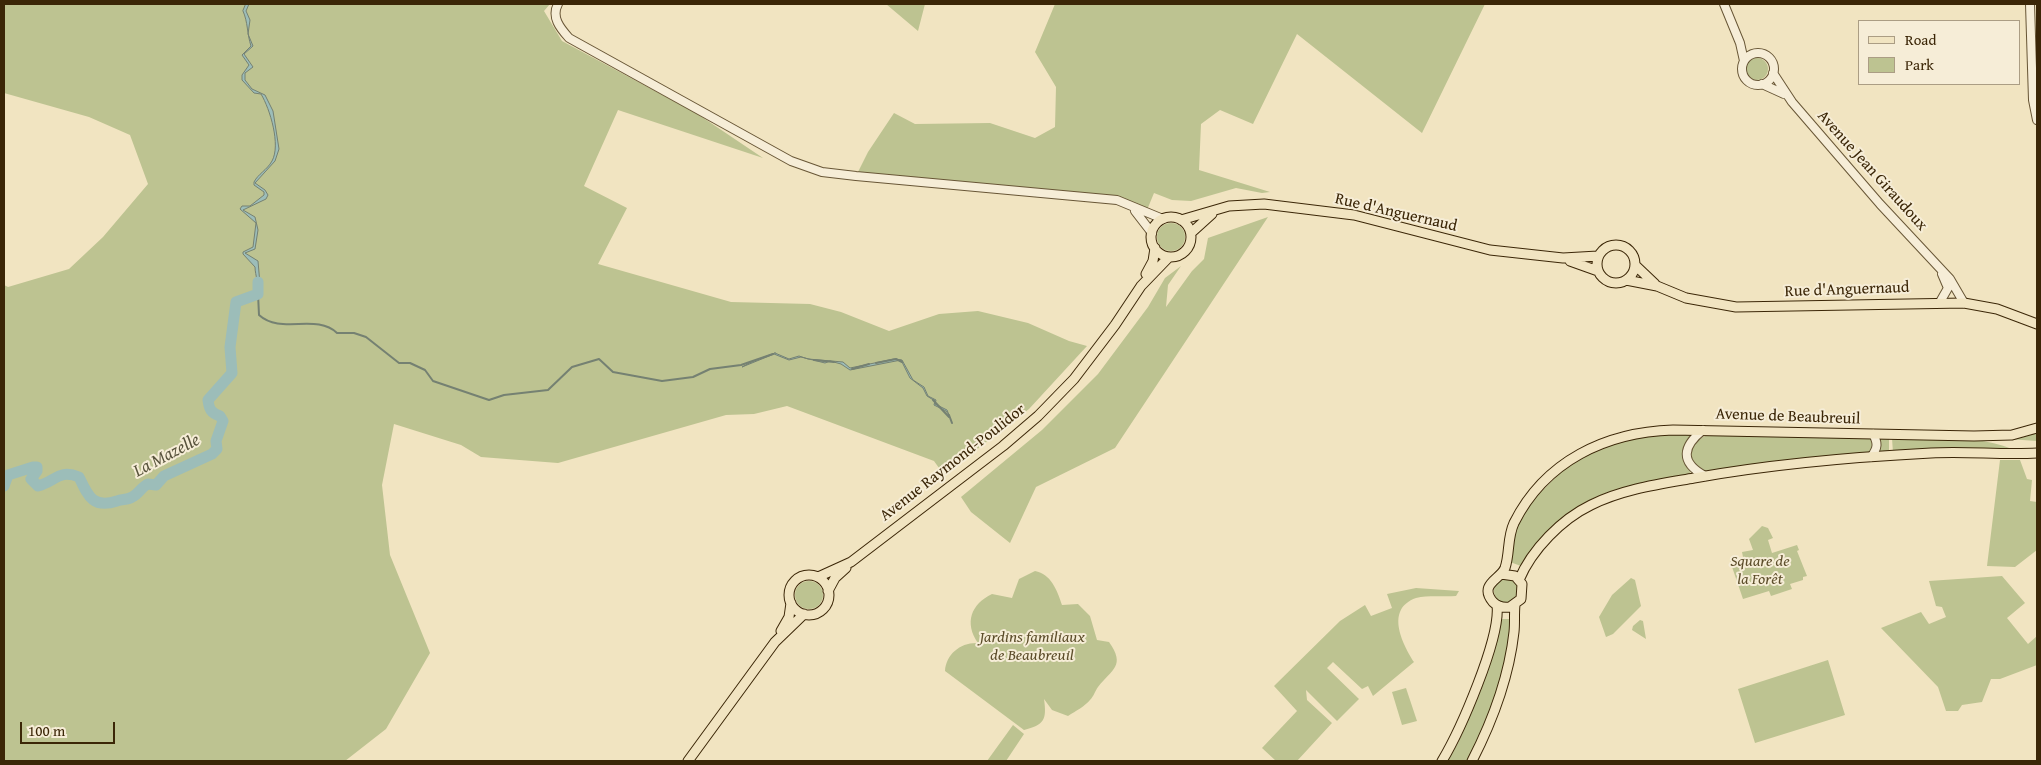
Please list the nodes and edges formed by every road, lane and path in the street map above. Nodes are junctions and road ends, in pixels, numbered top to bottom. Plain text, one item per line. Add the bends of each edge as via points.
1 (558, 4) edge
2 (1724, 4) edge
3 (2030, 4) edge
4 (1740, 43) junction
5 (1756, 53) junction
6 (1744, 61) junction
7 (1773, 73) junction
8 (1762, 84) junction
9 (1786, 95) junction
10 (2037, 120) edge
11 (1132, 208) junction
12 (1221, 209) junction
13 (1163, 219) junction
14 (1181, 220) junction
15 (1152, 233) junction
16 (1191, 233) junction
17 (1155, 248) junction
18 (1598, 256) junction
19 (1169, 257) junction
20 (1563, 258) junction
21 (1635, 265) junction
22 (1937, 266) junction
23 (1598, 271) junction
24 (1626, 280) junction
25 (1141, 286) junction
26 (1657, 286) junction
27 (1940, 302) junction
28 (1964, 303) junction
29 (2037, 324) edge
30 (2037, 428) edge
31 (1703, 430) junction
32 (1873, 434) junction
33 (2037, 453) edge
34 (1871, 457) junction
35 (1705, 476) junction
36 (851, 562) junction
37 (1501, 574) junction
38 (818, 578) junction
39 (1519, 580) junction
40 (828, 591) junction
41 (791, 603) junction
42 (1497, 605) junction
43 (1515, 605) junction
44 (804, 614) junction
45 (775, 642) junction
46 (688, 761) edge
47 (1442, 761) edge
48 (1472, 761) edge

1 - 11 street via 555,9 558,25 569,38 791,162 822,172 1117,200
2 - 4 street
3 - 10 street via 2033,100
4 - 5 street
4 - 6 street
5 - 6 street
5 - 7 street via 1769,58
6 - 8 street via 1742,70 1746,78 1753,84
7 - 8 street
7 - 9 street, Avenue Jean Giraudoux
8 - 9 street, Avenue Jean Giraudoux
9 - 22 street, Avenue Jean Giraudoux
11 - 13 street
11 - 15 street
12 - 14 main road, Rue d'Anguernaud
12 - 16 main road, Rue d'Anguernaud via 1204,219
12 - 20 main road, Rue d'Anguernaud via 1264,204 1354,215 1490,250
13 - 14 main road
13 - 15 main road
14 - 16 main road
15 - 17 main road
16 - 19 main road via 1185,251
17 - 19 main road
17 - 25 main road, Avenue Raymond-Poulidor via 1153,261
18 - 20 main road, Rue d'Anguernaud
18 - 21 main road, Rue d'Anguernaud via 1607,246 1619,245 1630,251
18 - 23 main road
19 - 25 main road, Avenue Raymond-Poulidor
20 - 23 main road, Rue d'Anguernaud
21 - 24 main road
21 - 26 main road, Rue d'Anguernaud
22 - 27 street, Avenue Jean Giraudoux via 1948,288
22 - 28 street, Avenue Jean Giraudoux via 1956,286
23 - 24 main road, Rue d'Anguernaud via 1611,282
24 - 26 main road, Rue d'Anguernaud
25 - 36 main road, Avenue Raymond-Poulidor via 1074,379 1038,416
26 - 27 main road, Rue d'Anguernaud via 1686,298 1736,307
27 - 28 main road, Rue d'Anguernaud
28 - 29 main road, Rue d'Anguernaud via 1997,309
30 - 32 main road, Avenue de Beaubreuil via 2012,434 1974,436
31 - 32 main road, Avenue de Beaubreuil
31 - 35 street, Avenue de Beaubreuil via 1690,441 1687,452 1689,463
31 - 37 main road, Avenue de Beaubreuil via 1645,430 1614,438 1574,456 1534,492 1515,522 1505,569
32 - 34 street, Avenue de Beaubreuil via 1877,444
33 - 34 main road via 1930,453
34 - 35 main road via 1766,466
35 - 39 main road via 1622,493 1586,507 1549,538 1527,564
36 - 38 main road, Avenue Raymond-Poulidor
36 - 40 main road, Avenue Raymond-Poulidor via 835,578
37 - 39 main road via 1511,574
37 - 42 main road, Avenue de Beaubreuil via 1492,581 1489,591
38 - 40 main road
38 - 41 main road via 806,575 795,581 790,592
39 - 43 main road via 1523,594
40 - 44 main road via 823,609
41 - 44 main road
41 - 45 main road via 789,616
42 - 43 main road via 1506,608
42 - 47 main road, Avenue de Beaubreuil via 1496,624 1476,688
43 - 48 main road via 1514,634 1500,696
44 - 45 main road
45 - 46 main road

